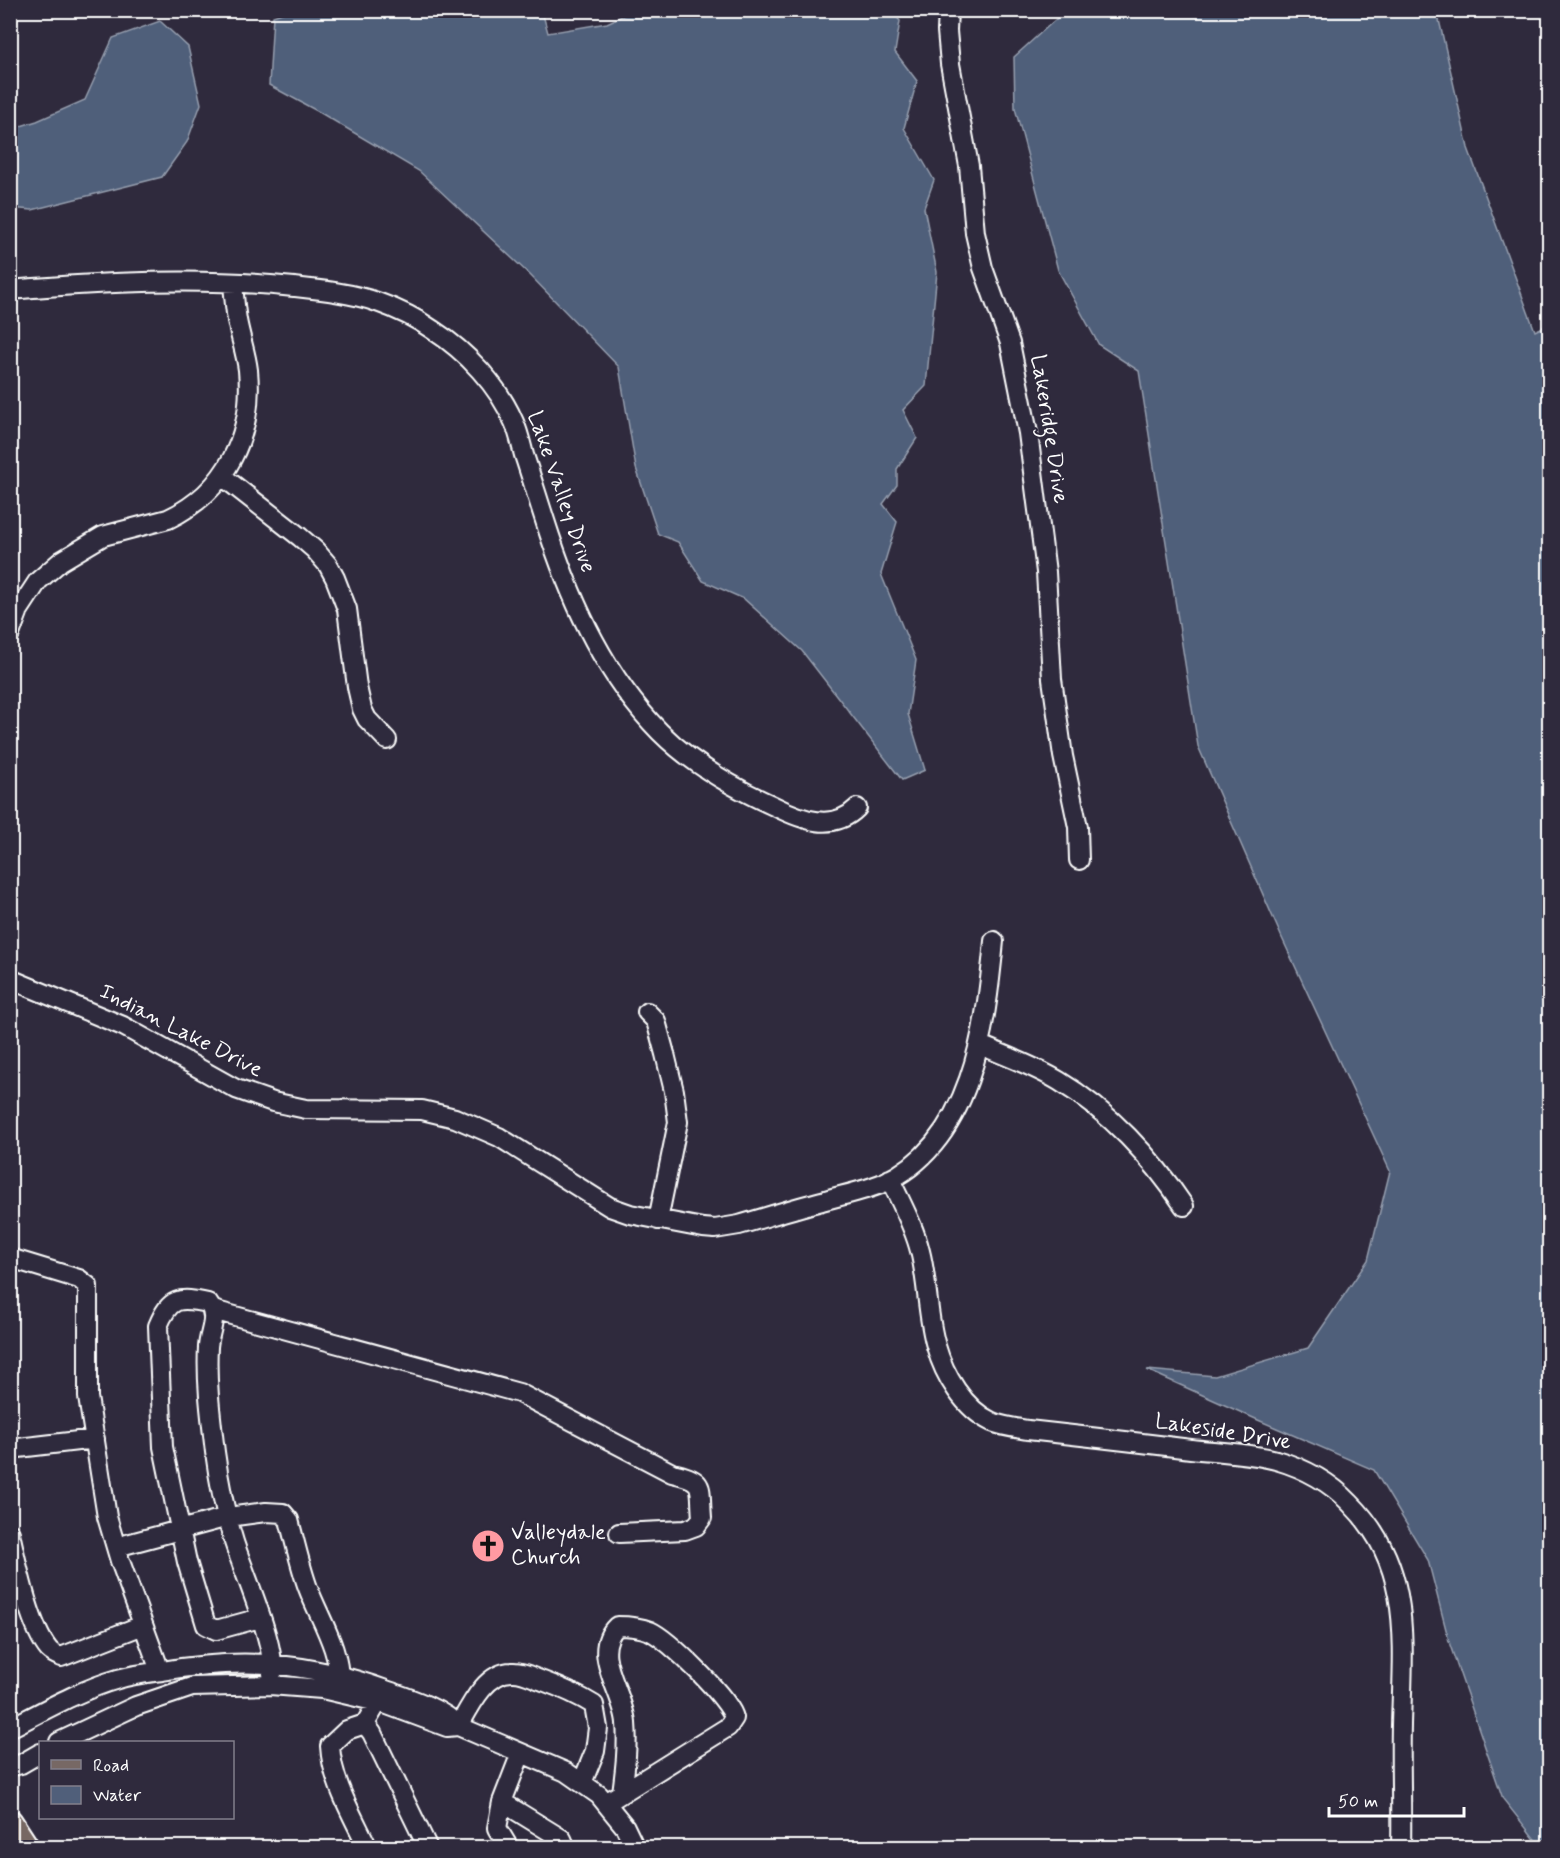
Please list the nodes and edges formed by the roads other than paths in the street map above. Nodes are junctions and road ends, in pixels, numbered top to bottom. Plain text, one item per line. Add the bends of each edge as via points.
1 (948, 10) edge
2 (232, 284) junction
3 (10, 290) edge
4 (222, 476) junction
5 (10, 634) edge
6 (387, 740) dead end
7 (857, 807) dead end
8 (1079, 860) dead end
9 (994, 942) dead end
10 (10, 979) edge
11 (646, 1012) dead end
12 (980, 1045) junction
13 (890, 1179) junction
14 (1184, 1206) dead end
15 (658, 1220) junction
16 (10, 1258) edge
17 (213, 1310) junction
18 (95, 1439) junction
19 (10, 1449) edge
20 (228, 1517) junction
21 (180, 1531) junction
22 (10, 1533) edge
23 (619, 1533) dead end
24 (116, 1547) junction
25 (260, 1618) junction
26 (143, 1625) junction
27 (273, 1664) junction
28 (160, 1671) junction
29 (339, 1684) junction
30 (270, 1685) junction
31 (378, 1702) junction
32 (365, 1724) junction
33 (458, 1726) junction
34 (10, 1728) edge
35 (63, 1741) edge
36 (521, 1753) junction
37 (39, 1754) edge
38 (10, 1767) edge
39 (582, 1783) junction
40 (622, 1793) junction
41 (502, 1802) junction
42 (606, 1803) junction
43 (10, 1822) edge
44 (27, 1848) edge
45 (368, 1848) edge
46 (428, 1848) edge
47 (509, 1848) edge
48 (566, 1848) edge
49 (635, 1848) edge
50 (1401, 1848) edge

1 - 8 street, Lakeridge Drive via 950,64 969,166 975,233 1010,343 1028,433 1046,572 1052,679 1078,827
2 - 3 street, Lake Valley Drive via 153,282
2 - 4 street via 248,368 248,408 232,461
2 - 7 street, Lake Valley Drive via 332,292 376,301 417,320 457,347 483,374 514,423 567,585 584,621 628,694 660,732 714,774 786,812 827,822 840,821
4 - 5 street via 177,515 103,537 61,561 38,581 19,610
4 - 6 street via 300,537 328,565 347,609 362,709
9 - 12 street, Indian Lake Drive
10 - 15 street, Indian Lake Drive via 123,1026 236,1089 273,1102 306,1109 422,1110 479,1127 610,1207
11 - 15 street via 656,1021 678,1122
12 - 13 street, Indian Lake Drive via 970,1080 947,1127 932,1147
12 - 14 street via 1039,1071 1089,1102 1129,1138
13 - 15 street, Indian Lake Drive via 731,1226 703,1228
13 - 50 street, Lakeside Drive via 920,1249 942,1363 960,1394 990,1421 1008,1427 1277,1460 1329,1485 1371,1525 1391,1564 1402,1627
16 - 18 street via 80,1279 88,1286 88,1397
17 - 20 street via 208,1346 209,1398 215,1455
17 - 21 street via 208,1303 174,1301 165,1309 158,1326 163,1447
17 - 23 street via 519,1393 672,1473 693,1478 699,1485 702,1518 696,1526
18 - 19 street
18 - 24 street via 107,1517
20 - 21 street
20 - 25 street
20 - 29 street via 266,1512 283,1513 289,1520 308,1588 339,1665
21 - 24 street
21 - 25 street via 206,1625 216,1630
22 - 26 street via 23,1589 51,1652 61,1656
24 - 26 street
25 - 27 street
26 - 28 street
27 - 28 street via 239,1662
27 - 29 street via 309,1668
27 - 30 street
28 - 34 street via 87,1690
29 - 30 street via 322,1689
29 - 31 street
29 - 33 street via 386,1690 451,1717
30 - 35 street via 192,1687 136,1706
31 - 32 street
31 - 33 street via 447,1727
32 - 45 street via 347,1730 330,1746 331,1762
32 - 46 street
33 - 36 street
33 - 39 street via 485,1686 501,1674 514,1671 572,1692 594,1705 598,1728 595,1751
36 - 39 street
36 - 41 street
37 - 38 street
39 - 42 street
40 - 40 street via 728,1726 734,1718 724,1699 663,1639 648,1630 627,1626 617,1626 610,1633 606,1657 626,1720
40 - 42 street
41 - 47 street via 498,1828
41 - 48 street via 562,1839
42 - 49 street
43 - 44 main road

